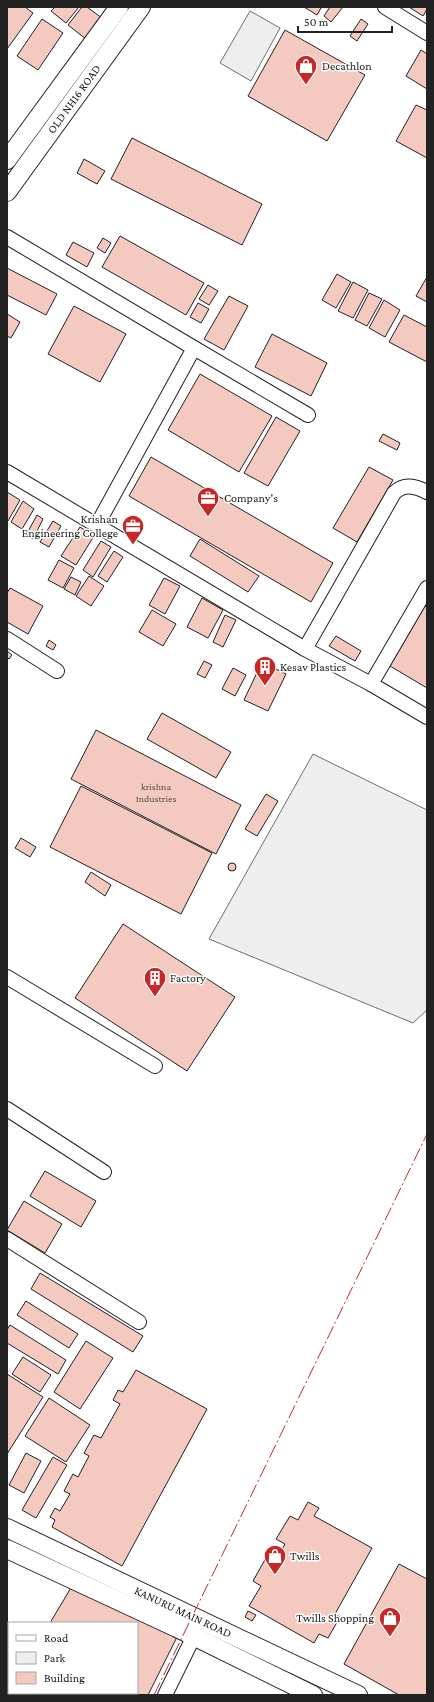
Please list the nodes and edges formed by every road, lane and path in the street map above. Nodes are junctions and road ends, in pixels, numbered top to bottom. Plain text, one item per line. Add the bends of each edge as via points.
1 (140, 7) edge
2 (385, 7) edge
3 (115, 8) edge
4 (427, 33) edge
5 (7, 160) edge
6 (7, 192) edge
7 (7, 237) edge
8 (194, 348) junction
9 (308, 415) dead end
10 (7, 472) edge
11 (427, 492) edge
12 (97, 525) junction
13 (427, 588) edge
14 (7, 639) edge
15 (306, 649) junction
16 (57, 671) dead end
17 (371, 684) junction
18 (427, 717) edge
19 (7, 977) edge
20 (154, 1066) dead end
21 (7, 1109) edge
22 (104, 1172) dead end
23 (7, 1240) edge
24 (139, 1322) dead end
25 (9, 1539) edge
26 (194, 1636) junction
27 (327, 1688) edge
28 (165, 1695) edge
29 (313, 1695) edge
30 (358, 1695) edge

1 - 6 main road, OLD NH16 ROAD
2 - 4 street
3 - 5 main road, OLD NH16 ROAD
7 - 8 street
8 - 9 street
8 - 12 street
10 - 12 street
11 - 15 street via 406,486 400,487 394,493
12 - 15 street
13 - 17 street
14 - 16 street
15 - 17 street
17 - 18 street
19 - 20 street
21 - 22 street
23 - 24 street
25 - 26 main road, KANURU MAIN ROAD
25 - 27 main road, KANURU MAIN ROAD
26 - 28 street
26 - 29 main road, KANURU MAIN ROAD
27 - 30 main road, KANURU MAIN ROAD

